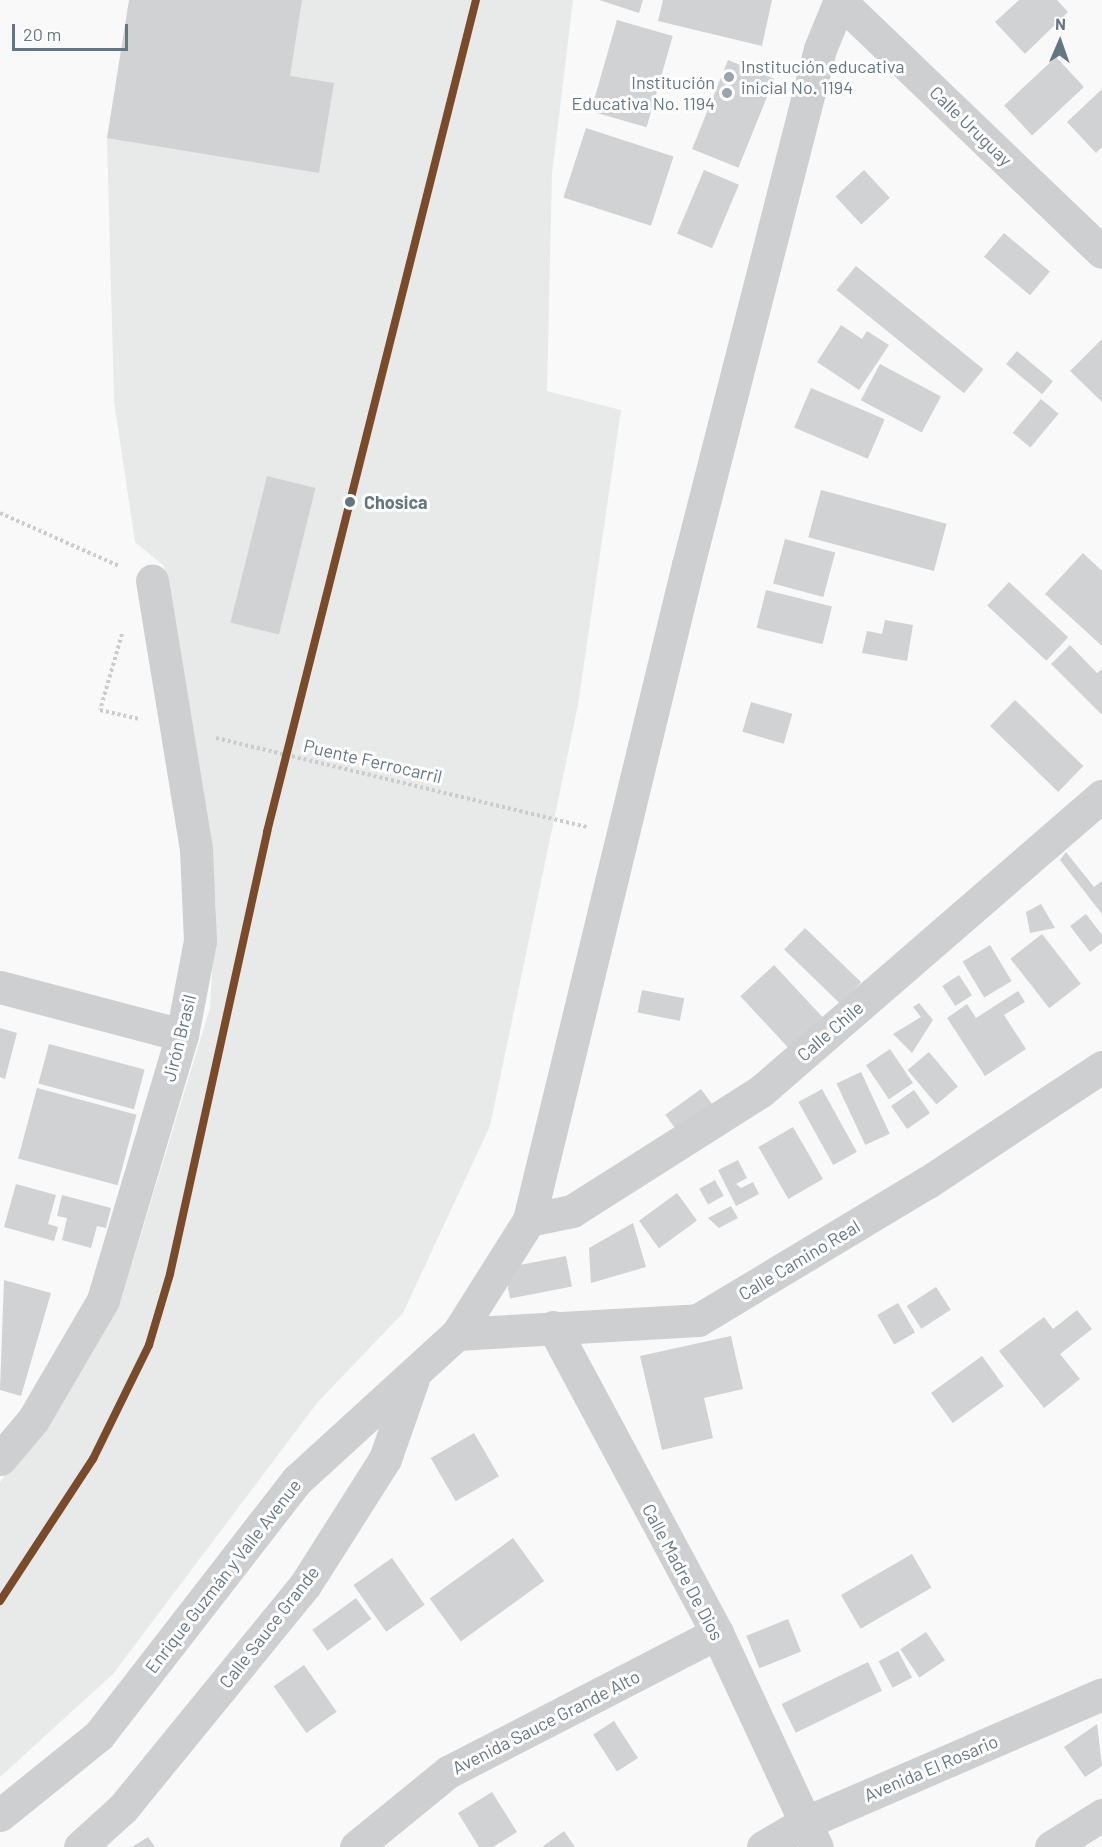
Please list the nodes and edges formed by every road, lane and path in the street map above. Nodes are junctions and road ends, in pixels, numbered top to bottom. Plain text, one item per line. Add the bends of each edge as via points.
1 (840, 0) edge
2 (1102, 252) edge
3 (0, 513) edge
4 (152, 580) junction
5 (146, 721) dead end
6 (203, 735) dead end
7 (1102, 796) edge
8 (570, 822) dead end
9 (0, 987) edge
10 (182, 1035) junction
11 (1102, 1067) edge
12 (529, 1220) junction
13 (553, 1327) junction
14 (457, 1334) junction
15 (414, 1377) junction
16 (0, 1459) edge
17 (717, 1633) junction
18 (1102, 1694) edge
19 (0, 1815) edge
20 (1102, 1815) edge
21 (809, 1835) edge
22 (80, 1847) edge
23 (356, 1847) edge
24 (763, 1847) edge
25 (1051, 1847) edge

1 - 2 street, Calle Uruguay
1 - 12 street, Enrique Guzmán y Valle Avenue via 820,49 699,519
3 - 4 path
4 - 5 path via 121,637 100,710
4 - 10 street, Jirón Brasil via 196,849 200,941
6 - 8 path, Puente Ferrocarril
7 - 12 street, Calle Chile via 761,1091 572,1211
9 - 10 street
10 - 16 street, Jirón Brasil via 104,1300 33,1420
11 - 13 street, Calle Camino Real via 928,1182 698,1320
12 - 14 street, Enrique Guzmán y Valle Avenue
13 - 14 street, Calle Camino Real
13 - 17 street, Calle Madre De Dios
14 - 15 street, Enrique Guzmán y Valle Avenue
15 - 19 street, Enrique Guzmán y Valle Avenue via 297,1480 99,1735
15 - 22 street, Calle Sauce Grande via 385,1459 305,1584 123,1808
17 - 21 street, Calle Madre De Dios
17 - 23 street, Avenida Sauce Grande Alto via 448,1772
18 - 21 street, Avenida El Rosario
20 - 25 street
21 - 24 street, Avenida El Rosario

